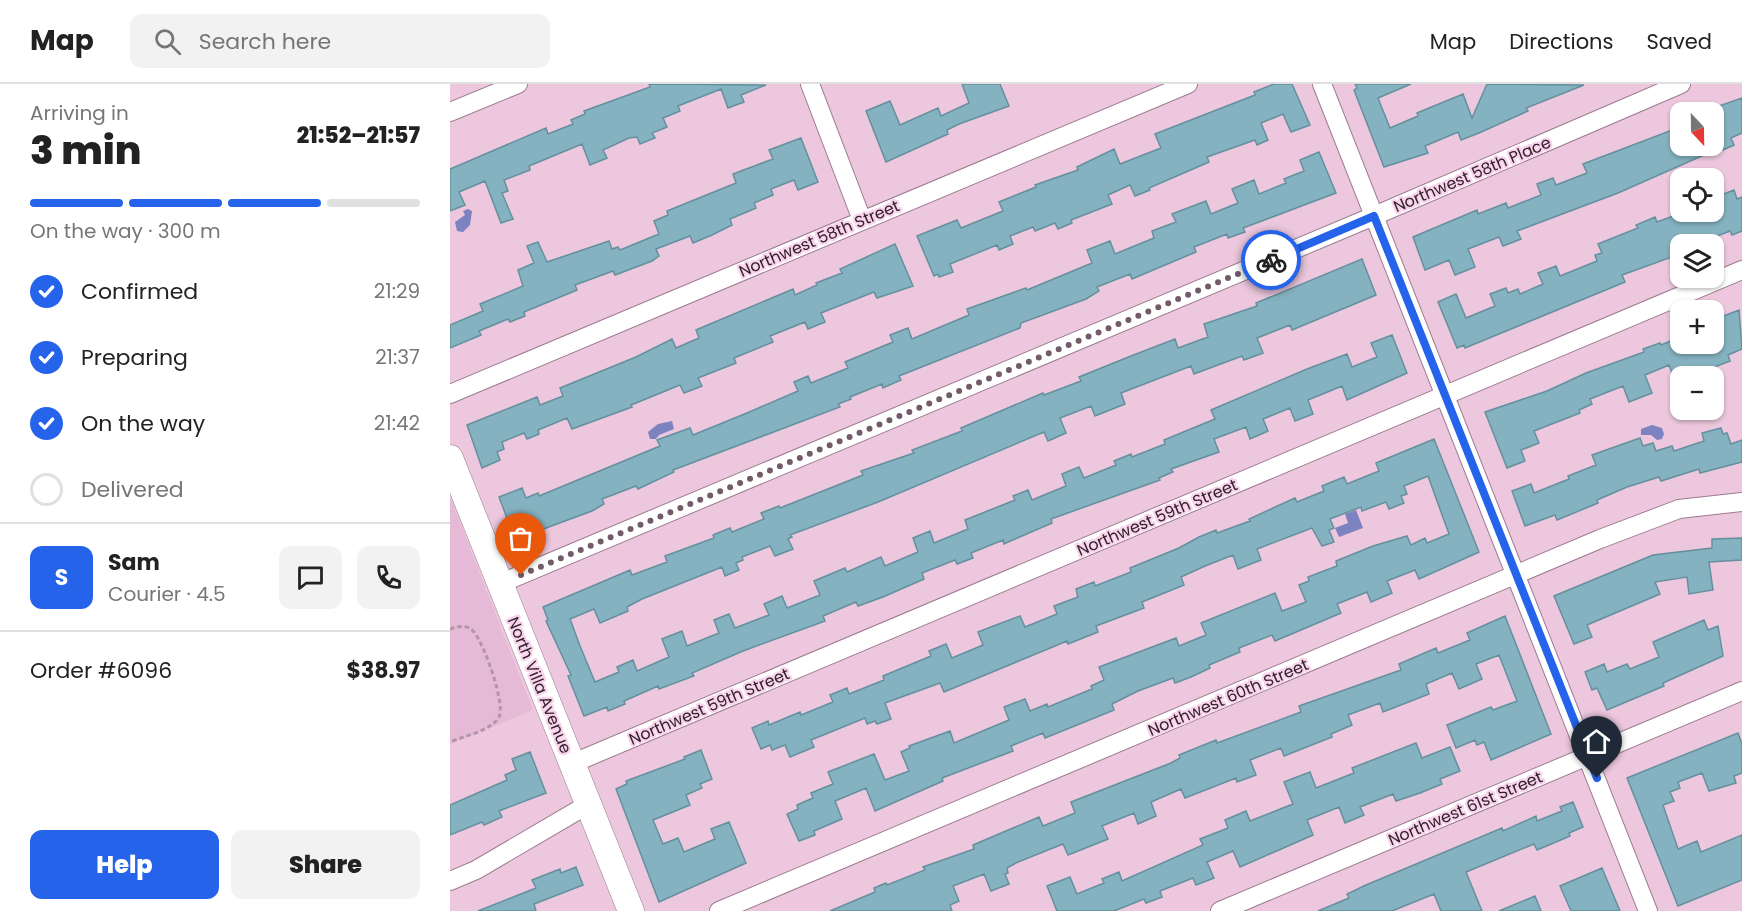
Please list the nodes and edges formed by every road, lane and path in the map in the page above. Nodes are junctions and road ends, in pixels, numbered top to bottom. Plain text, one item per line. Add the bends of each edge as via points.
1 (518, 84) edge
2 (810, 84) edge
3 (1188, 84) edge
4 (1322, 84) edge
5 (1681, 84) edge
6 (450, 112) edge
7 (1374, 216) junction
8 (862, 220) junction
9 (1742, 270) edge
10 (450, 394) edge
11 (1445, 396) junction
12 (450, 458) edge
13 (1742, 502) edge
14 (1516, 576) junction
15 (499, 584) junction
16 (450, 629) edge
17 (1742, 691) edge
18 (450, 741) edge
19 (1588, 756) junction
20 (572, 764) junction
21 (587, 805) junction
22 (450, 881) edge
23 (631, 911) edge
24 (719, 911) edge
25 (1220, 911) edge
26 (1648, 911) edge

1 - 6 street
2 - 8 street
3 - 8 street, Northwest 58th Street
4 - 7 street
5 - 7 street, Northwest 58th Place
7 - 11 street
7 - 15 street, Northwest 58th Place
8 - 10 street, Northwest 58th Street
9 - 11 street, Northwest 59th Street
11 - 14 street
11 - 20 street, Northwest 59th Street
12 - 15 street, North Villa Avenue
13 - 14 street, Northwest 60th Street via 1679,509
14 - 19 street
14 - 24 street, Northwest 60th Street
15 - 20 street, North Villa Avenue
16 - 18 path via 471,629 478,638 502,700 500,716 492,725
17 - 19 street, Northwest 61st Street
19 - 25 street, Northwest 61st Street
19 - 26 street
20 - 21 street, North Villa Avenue
21 - 22 street
21 - 23 street, North Villa Avenue

